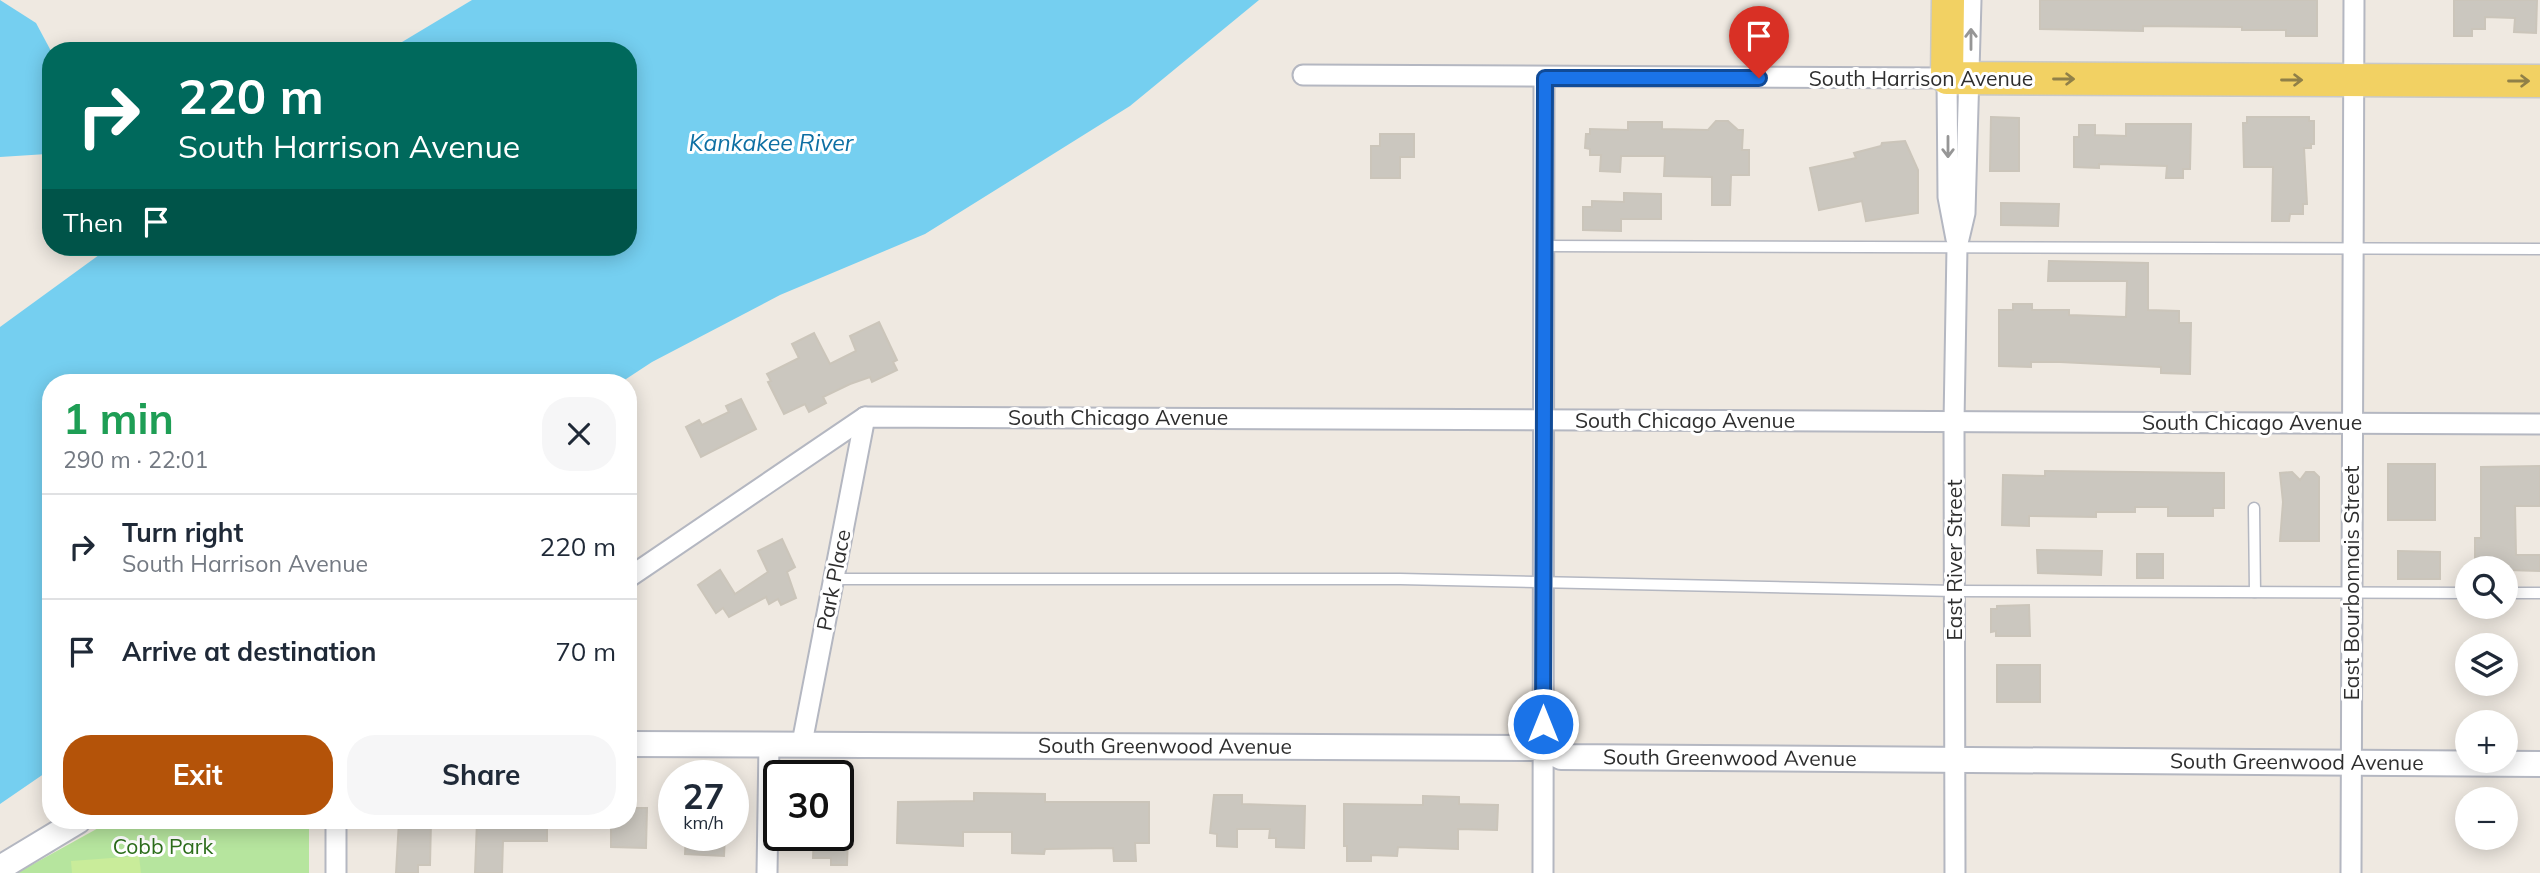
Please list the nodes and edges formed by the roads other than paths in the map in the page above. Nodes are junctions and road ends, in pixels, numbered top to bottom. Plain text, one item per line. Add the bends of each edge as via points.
1 (1948, 0) edge
2 (1971, 0) edge
3 (2354, 0) edge
4 (1303, 75) dead end
5 (1545, 78) junction
6 (1959, 78) junction
7 (2353, 80) junction
8 (2540, 81) edge
9 (1542, 246) junction
10 (1957, 247) junction
11 (2353, 249) junction
12 (2540, 250) edge
13 (865, 417) junction
14 (1542, 420) junction
15 (1954, 422) junction
16 (2353, 423) junction
17 (2540, 424) edge
18 (2253, 508) dead end
19 (637, 573) edge
20 (834, 579) junction
21 (1542, 582) junction
22 (1955, 591) junction
23 (2255, 592) junction
24 (2352, 593) junction
25 (2455, 593) edge
26 (2518, 593) edge
27 (2540, 593) edge
28 (802, 743) junction
29 (637, 744) edge
30 (769, 744) junction
31 (1543, 748) junction
32 (1955, 760) junction
33 (2352, 764) junction
34 (2540, 764) edge
35 (65, 829) edge
36 (336, 829) edge
37 (0, 868) edge
38 (336, 873) edge
39 (767, 873) edge
40 (1543, 873) edge
41 (1955, 873) edge
42 (2351, 873) edge

1 - 6 main road, East River Street
6 -> 2 street, East River Street
3 - 7 street, East Bourbonnais Street
4 - 5 street, South Harrison Avenue
5 - 6 street, South Harrison Avenue
5 - 9 street
6 -> 7 main road, South Harrison Avenue
6 - 10 street, East River Street via 1948,197
7 -> 8 main road, South Harrison Avenue
7 - 11 street, East Bourbonnais Street
9 - 10 lane
9 - 14 street
10 - 11 lane
10 - 15 street, East River Street
11 - 12 lane
11 - 16 street, East Bourbonnais Street
13 - 14 street, South Chicago Avenue
13 - 19 street
13 - 20 street, Park Place
14 - 15 street, South Chicago Avenue
14 - 21 street
15 - 16 street, South Chicago Avenue
15 - 22 street, East River Street
16 - 17 street, South Chicago Avenue
16 - 24 street, East Bourbonnais Street
18 - 23 lane
20 - 21 lane
20 - 28 street, Park Place
21 - 22 lane
21 - 31 street
22 - 23 lane
22 - 32 street, East River Street
23 - 24 lane
24 - 25 lane
24 - 33 street, East Bourbonnais Street
26 - 27 lane
28 - 30 street, South Greenwood Avenue
28 - 31 street, South Greenwood Avenue
29 - 30 street, South Greenwood Avenue
30 - 39 street
31 - 32 street, South Greenwood Avenue via 1561,757
31 - 40 street
32 - 33 street, South Greenwood Avenue
32 - 41 street, East River Street
33 - 34 street, South Greenwood Avenue
33 - 42 street, East Bourbonnais Street
35 - 37 street
36 - 38 street

